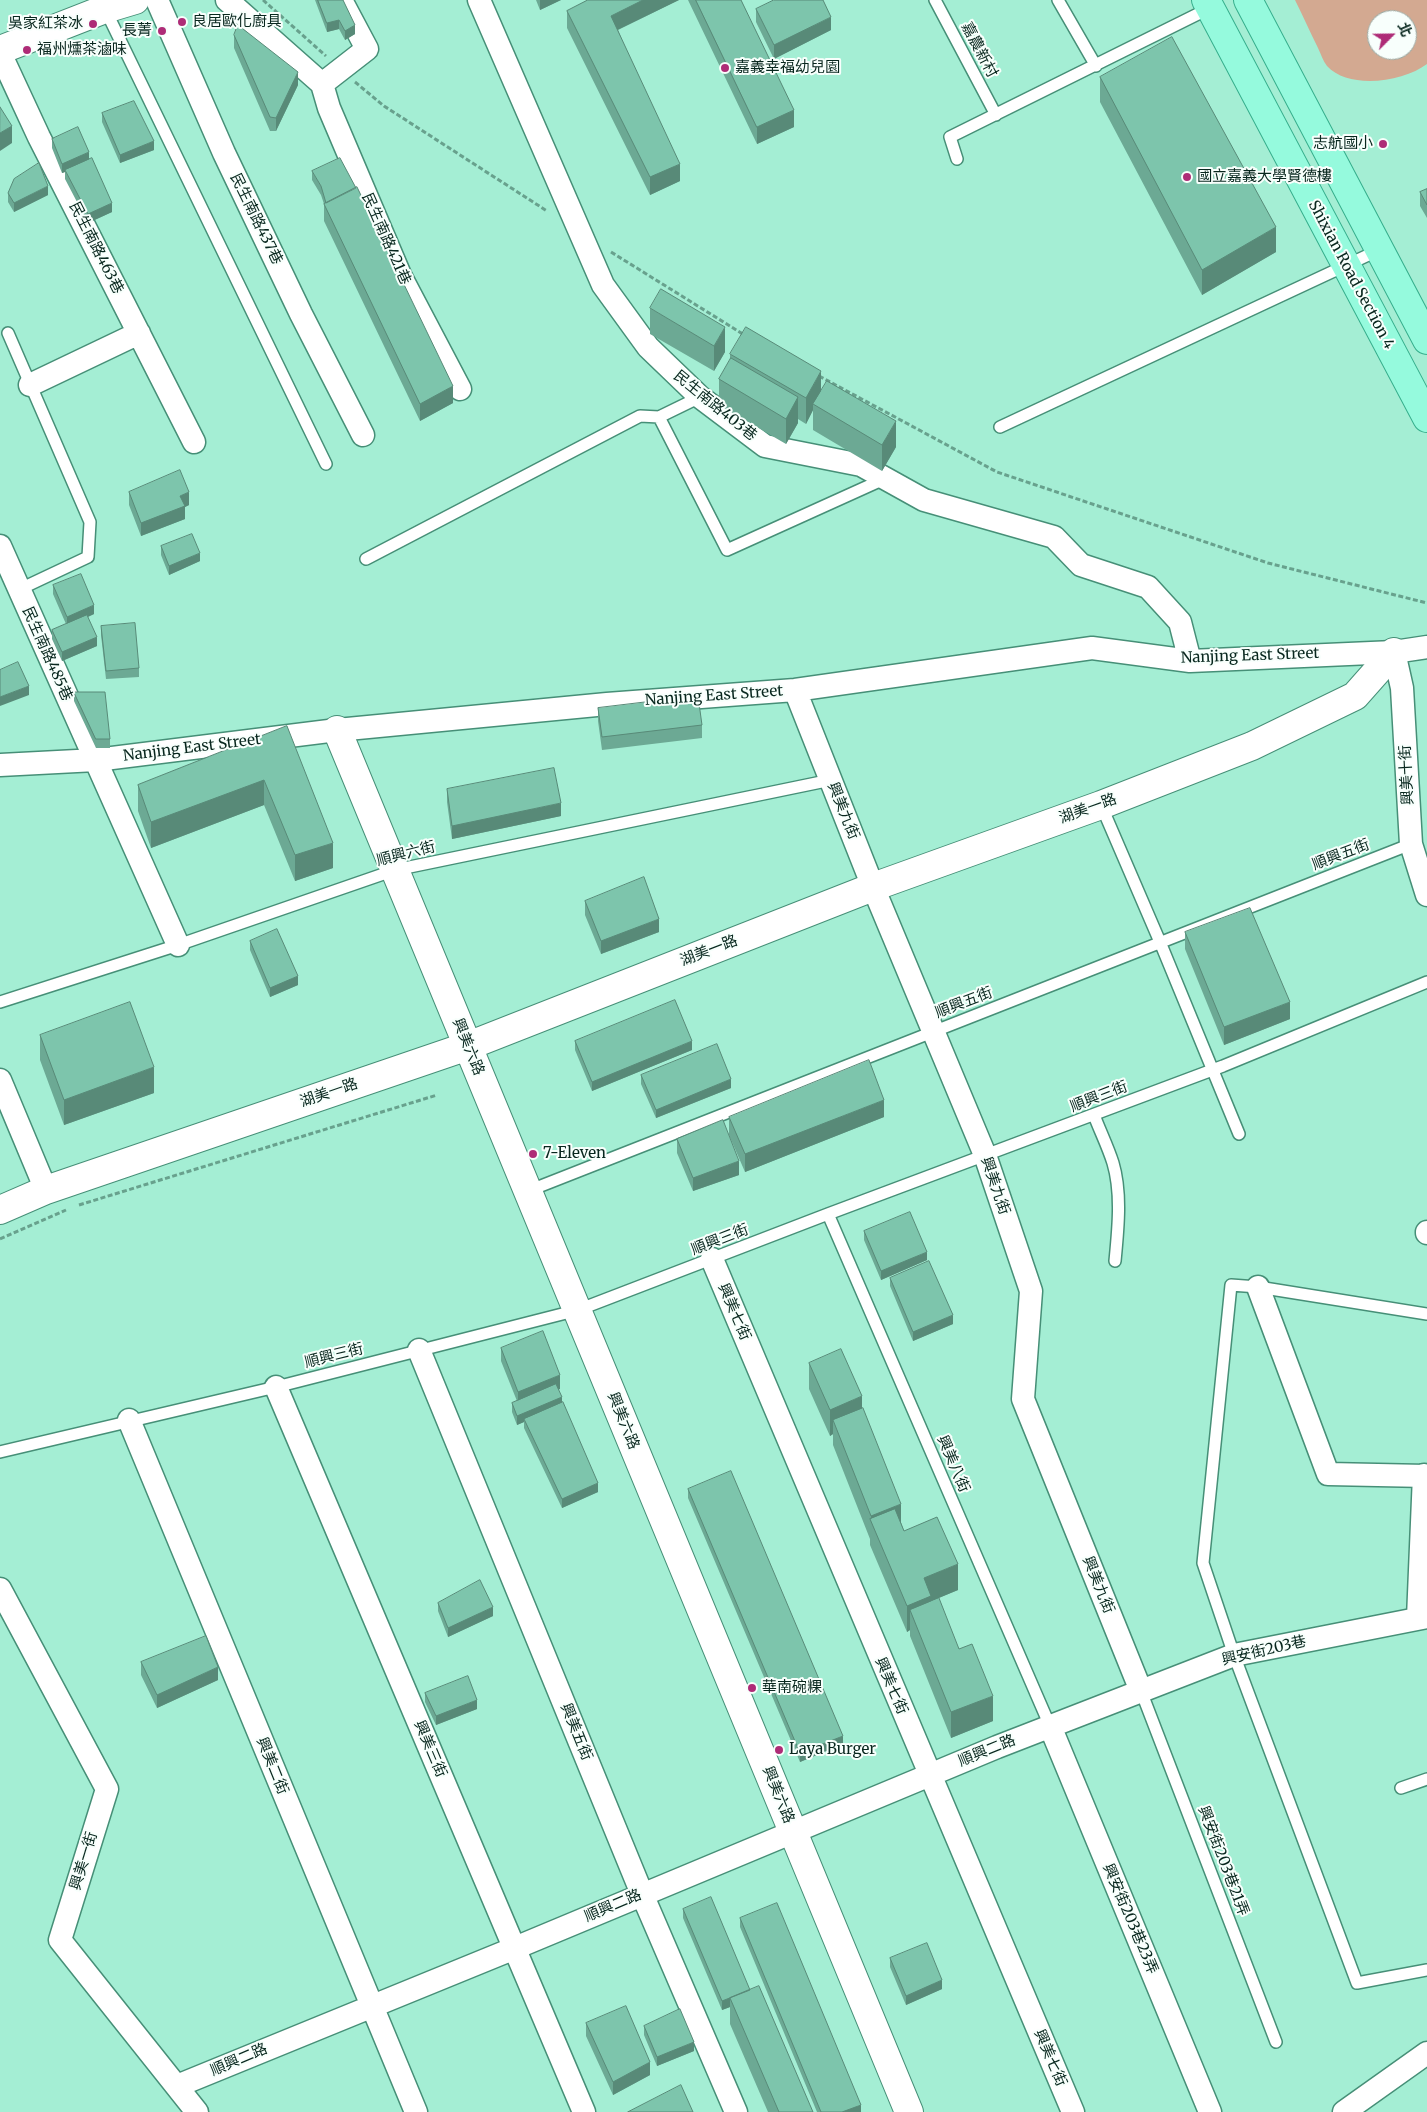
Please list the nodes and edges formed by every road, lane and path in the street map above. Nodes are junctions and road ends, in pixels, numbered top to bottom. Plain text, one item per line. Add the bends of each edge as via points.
1 (136, 0) edge
2 (156, 0) edge
3 (227, 0) edge
4 (263, 0) edge
5 (341, 0) edge
6 (479, 0) edge
7 (935, 0) edge
8 (1058, 0) edge
9 (1248, 0) edge
10 (1208, 4) edge
11 (105, 9) junction
12 (0, 52) edge
13 (1096, 66) junction
14 (341, 69) junction
15 (322, 84) junction
16 (996, 115) junction
17 (958, 159) dead end
18 (578, 231) junction
19 (1380, 250) junction
20 (1346, 266) junction
21 (8, 333) dead end
22 (139, 333) junction
23 (1427, 340) edge
24 (754, 341) edge
25 (815, 374) edge
26 (30, 385) junction
27 (460, 389) dead end
28 (700, 397) junction
29 (659, 417) junction
30 (1427, 418) edge
31 (1000, 427) dead end
32 (363, 435) dead end
33 (194, 442) dead end
34 (326, 464) dead end
35 (884, 480) junction
36 (0, 546) edge
37 (366, 559) dead end
38 (18, 590) junction
39 (1427, 603) edge
40 (1427, 647) edge
41 (1394, 652) junction
42 (1190, 661) junction
43 (795, 690) junction
44 (338, 730) junction
45 (96, 760) junction
46 (0, 765) edge
47 (830, 780) junction
48 (1101, 805) junction
49 (1411, 844) junction
50 (395, 870) junction
51 (873, 887) junction
52 (1427, 895) edge
53 (1160, 942) junction
54 (178, 945) junction
55 (1427, 982) edge
56 (0, 1002) edge
57 (933, 1031) junction
58 (468, 1046) junction
59 (1213, 1070) junction
60 (0, 1080) edge
61 (437, 1095) dead end
62 (1094, 1115) junction
63 (1240, 1134) dead end
64 (985, 1155) junction
65 (46, 1190) junction
66 (528, 1191) junction
67 (77, 1206) dead end
68 (68, 1209) dead end
69 (0, 1210) edge
70 (828, 1214) junction
71 (0, 1239) edge
72 (712, 1259) junction
73 (1115, 1261) dead end
74 (1258, 1287) junction
75 (578, 1310) junction
76 (1427, 1314) edge
77 (419, 1350) junction
78 (276, 1387) junction
79 (129, 1420) junction
80 (0, 1452) edge
81 (1425, 1476) edge
82 (0, 1589) edge
83 (1422, 1617) edge
84 (1234, 1655) junction
85 (1141, 1691) junction
86 (1050, 1726) junction
87 (929, 1775) junction
88 (1427, 1779) edge
89 (1401, 1788) dead end
90 (792, 1831) junction
91 (642, 1894) junction
92 (515, 1948) junction
93 (1427, 1970) edge
94 (371, 2006) junction
95 (1276, 2042) dead end
96 (1427, 2053) edge
97 (177, 2086) junction
98 (197, 2112) edge
99 (416, 2112) edge
100 (584, 2112) edge
101 (736, 2112) edge
102 (909, 2112) edge
103 (1073, 2112) edge
104 (1210, 2112) edge
105 (1344, 2112) edge

1 - 11 street
2 - 32 street, 民生南路437巷 via 224,153
3 - 15 street
4 - 14 path
5 - 14 street via 367,49
6 - 18 street, 民生南路403巷
7 - 16 lane, 嘉農新村
8 - 13 lane
9 - 19 main road
10 - 13 lane
10 - 20 main road, Shixian Road Section 4
11 - 12 street
11 - 34 lane
12 - 22 street, 民生南路463巷 via 39,137
13 - 16 lane
14 - 15 street
14 - 18 path via 384,106
15 - 27 street, 民生南路421巷 via 329,108 400,275
16 - 17 lane via 950,137
18 - 24 path
18 - 28 street, 民生南路403巷 via 603,285 648,347
19 - 20 lane
19 - 23 main road
20 - 30 main road, Shixian Road Section 4
20 - 31 lane
21 - 26 lane
22 - 26 street
22 - 33 street, 民生南路463巷
25 - 39 path via 997,472 1268,563
26 - 38 lane via 90,522 88,557
28 - 29 lane
28 - 35 street, 民生南路403巷 via 765,446 861,465
29 - 35 lane via 727,550
29 - 37 lane via 640,416
35 - 42 street, 民生南路403巷 via 924,500 1054,537 1081,565 1148,587 1180,622
36 - 38 street, 民生南路485巷
38 - 45 street, 民生南路485巷
40 - 41 street, Nanjing East Street
41 - 42 street, Nanjing East Street
41 - 48 street, 湖美一路 via 1355,696 1252,746
41 - 49 street, 興美十街 via 1402,688
42 - 43 street, Nanjing East Street via 1092,648
43 - 44 street, Nanjing East Street
43 - 47 street, 興美九街
44 - 45 street, Nanjing East Street
44 - 50 street, 興美六路
45 - 46 street, Nanjing East Street
45 - 54 street, 民生南路485巷
47 - 50 lane, 順興六街
47 - 51 street, 興美九街
48 - 51 street, 湖美一路
48 - 53 lane
49 - 52 street, 興美十街
49 - 53 lane, 順興五街
50 - 54 lane, 順興六街
50 - 58 street, 興美六路
51 - 57 street, 興美九街
51 - 58 street, 湖美一路
53 - 57 lane, 順興五街
53 - 59 lane
54 - 56 lane, 順興六街
55 - 59 lane, 順興三街
57 - 64 street, 興美九街
57 - 66 lane, 順興五街
58 - 65 street, 湖美一路
58 - 66 street, 興美六路
59 - 62 lane, 順興三街
59 - 63 lane
60 - 65 street
61 - 67 path
62 - 64 lane, 順興三街
62 - 73 lane via 1113,1164 1117,1188
64 - 70 lane, 順興三街
64 - 85 street, 興美九街 via 1031,1290 1023,1399
65 - 69 street, 湖美一路
66 - 75 street, 興美六路
68 - 71 path
70 - 72 lane, 順興三街
70 - 86 lane, 興美八街
72 - 75 lane, 順興三街
72 - 87 street, 興美七街
74 - 76 lane
74 - 81 street via 1328,1474
74 - 84 lane via 1231,1285 1203,1563
75 - 77 lane, 順興三街
75 - 90 street, 興美六路
77 - 78 lane, 順興三街
77 - 91 street, 興美五街
78 - 79 lane, 順興三街
78 - 92 street, 興美三街
79 - 80 lane, 順興三街
79 - 94 street, 興美二街
81 - 83 street
82 - 97 street, 興美一街 via 107,1789 60,1940
83 - 84 street, 興安街203巷
84 - 85 street, 興安街203巷
84 - 93 lane via 1357,1983
85 - 86 street, 興安街203巷
85 - 95 lane, 興安街203巷21弄
86 - 87 street, 順興二路
86 - 104 street, 興安街203巷23弄
87 - 90 street, 順興二路
87 - 103 street, 興美七街
88 - 89 lane
90 - 91 street, 順興二路
90 - 102 street, 興美六路
91 - 92 street, 順興二路
91 - 101 street, 興美五街
92 - 94 street, 順興二路
92 - 100 street, 興美三街
94 - 97 street, 順興二路
94 - 99 street, 興美二街
96 - 105 street
97 - 98 street, 興美一街

